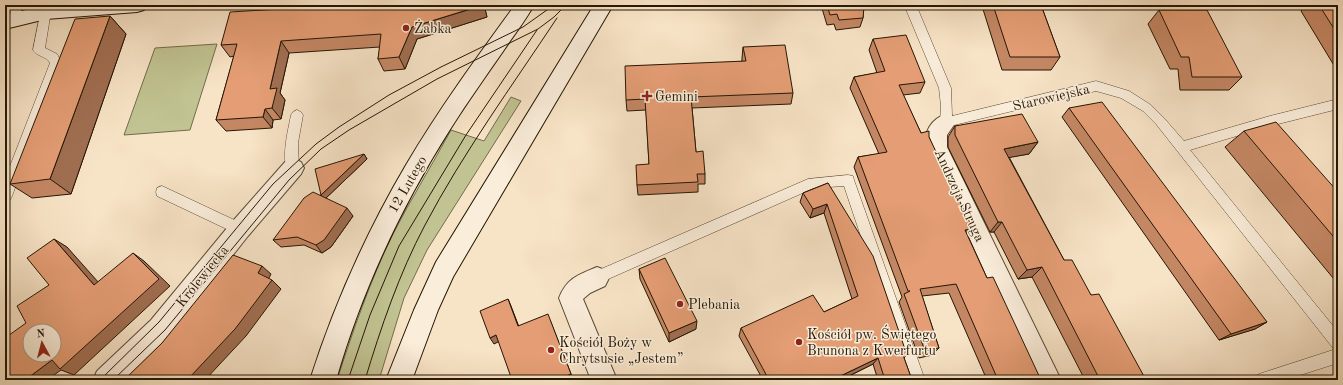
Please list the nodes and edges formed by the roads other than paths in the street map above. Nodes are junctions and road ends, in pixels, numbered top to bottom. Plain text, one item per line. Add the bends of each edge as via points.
1 (137, 5) edge
2 (504, 5) edge
3 (525, 5) edge
4 (604, 5) edge
5 (911, 7) dead end
6 (46, 9) edge
7 (13, 15) edge
8 (509, 27) junction
9 (1338, 104) edge
10 (297, 115) dead end
11 (946, 122) junction
12 (1182, 148) junction
13 (293, 168) joint
14 (162, 192) dead end
15 (5, 196) edge
16 (240, 229) junction
17 (597, 278) joint
18 (1338, 343) edge
19 (1338, 356) edge
20 (106, 380) edge
21 (323, 380) edge
22 (399, 380) edge
23 (604, 380) edge
24 (917, 380) edge
25 (1048, 380) edge
26 (1262, 380) edge

1 - 6 main road
2 - 8 main road via 509,16
3 - 8 main road, 12 Lutego
4 - 22 main road via 444,270
5 - 11 lane via 944,88
6 - 7 main road
6 - 15 lane via 39,50 53,58 56,64
8 - 21 main road, 12 Lutego via 439,130 399,196 356,287
9 - 12 lane via 1274,126
10 - 13 lane via 292,143
11 - 12 lane, Starowiejska via 1096,86 1125,94 1147,108
11 - 25 main road, Andrzeja Struga via 934,135 936,147
12 - 18 lane, Starowiejska
13 - 16 main road, Królewiecka
14 - 16 lane
16 - 20 main road, Królewiecka via 160,328
17 - 23 main road via 572,291 571,298
17 - 24 lane via 813,183 848,180
19 - 26 lane

